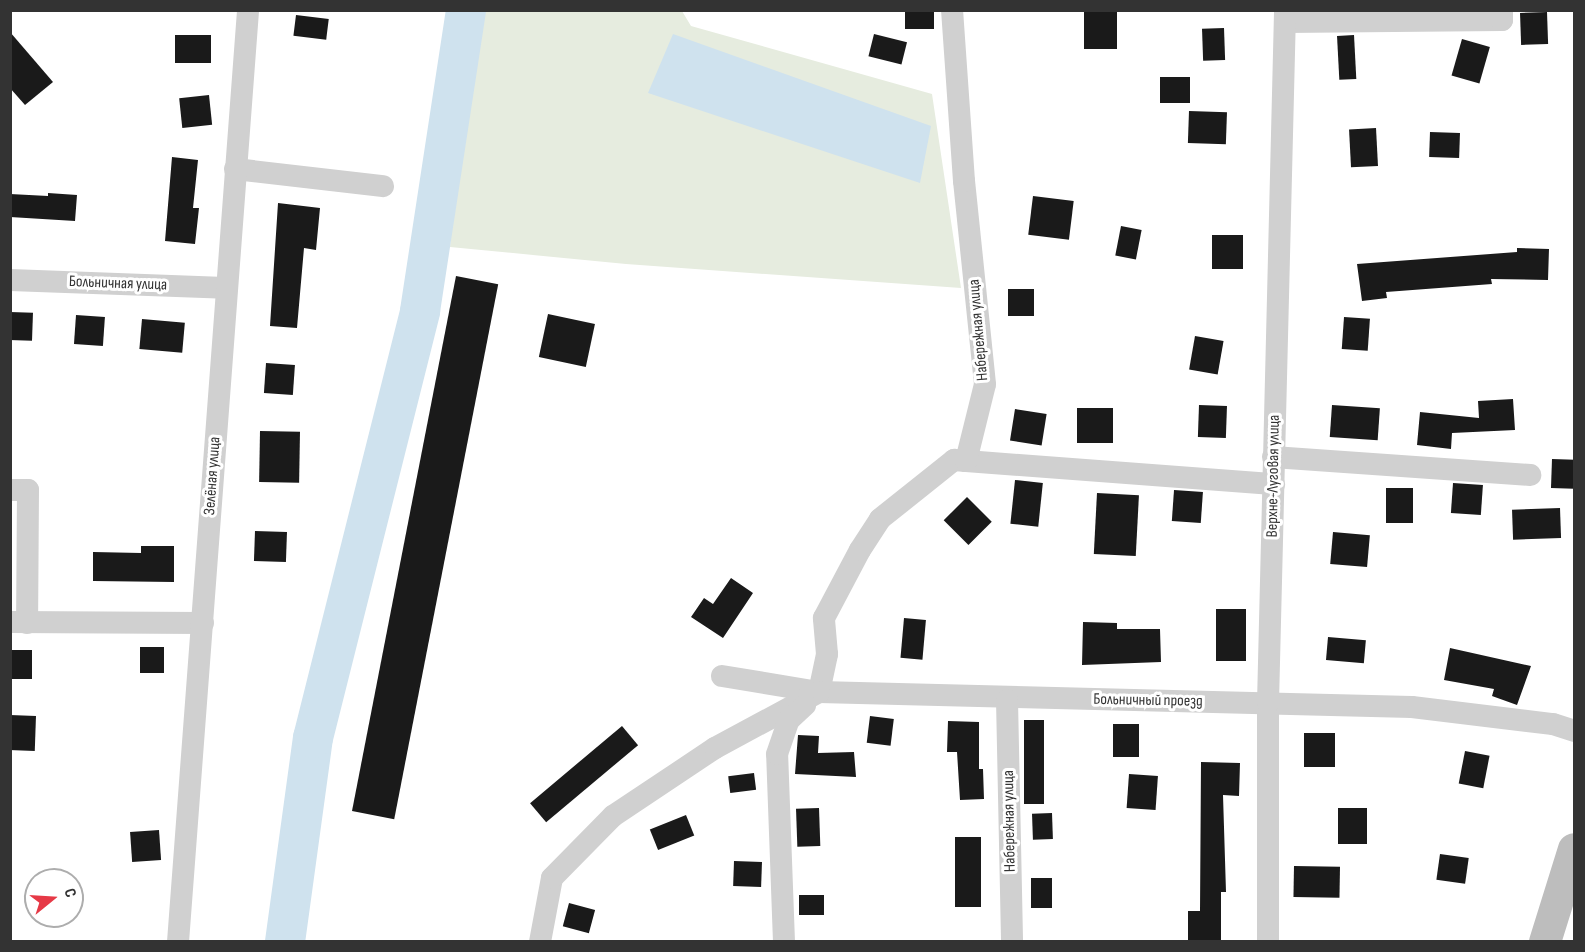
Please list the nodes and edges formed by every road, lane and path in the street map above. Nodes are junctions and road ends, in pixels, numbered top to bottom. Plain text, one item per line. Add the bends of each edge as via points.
1 (248, 10) edge
2 (952, 10) edge
3 (1502, 10) edge
4 (1285, 16) edge
5 (235, 169) junction
6 (383, 186) dead end
7 (10, 280) edge
8 (225, 288) junction
9 (1273, 457) junction
10 (966, 460) junction
11 (1530, 475) dead end
12 (1274, 484) junction
13 (10, 490) edge
14 (19, 622) edge
15 (203, 623) junction
16 (722, 676) dead end
17 (819, 692) junction
18 (1007, 700) junction
19 (1268, 703) junction
20 (1575, 731) edge
21 (1575, 849) edge
22 (178, 942) edge
23 (540, 942) edge
24 (784, 942) edge
25 (1012, 942) edge
26 (1268, 942) edge
27 (1545, 942) edge

1 - 5 street, Зелёная улица
2 - 10 street, Набережная улица via 964,181 985,372
3 - 4 street via 1502,20
4 - 9 street, Верхне-Луговая улица
5 - 6 street
5 - 8 street, Зелёная улица
7 - 8 street, Больничная улица
8 - 15 street, Зелёная улица
9 - 11 street
9 - 12 street, Верхне-Луговая улица
10 - 12 street
10 - 17 street via 954,460 880,519 860,550 824,618 827,654
12 - 19 street, Верхне-Луговая улица
13 - 14 street via 28,490
14 - 15 street
15 - 22 street, Зелёная улица
16 - 17 street, Больничный проезд
17 - 18 street, Больничный проезд
17 - 23 street via 715,748 613,816 552,878
17 - 24 street via 789,720 777,754
18 - 19 street, Больничный проезд
18 - 25 street, Набережная улица
19 - 20 street, Больничный проезд via 1412,707 1553,724
19 - 26 street, Верхне-Луговая улица
21 - 27 main road

